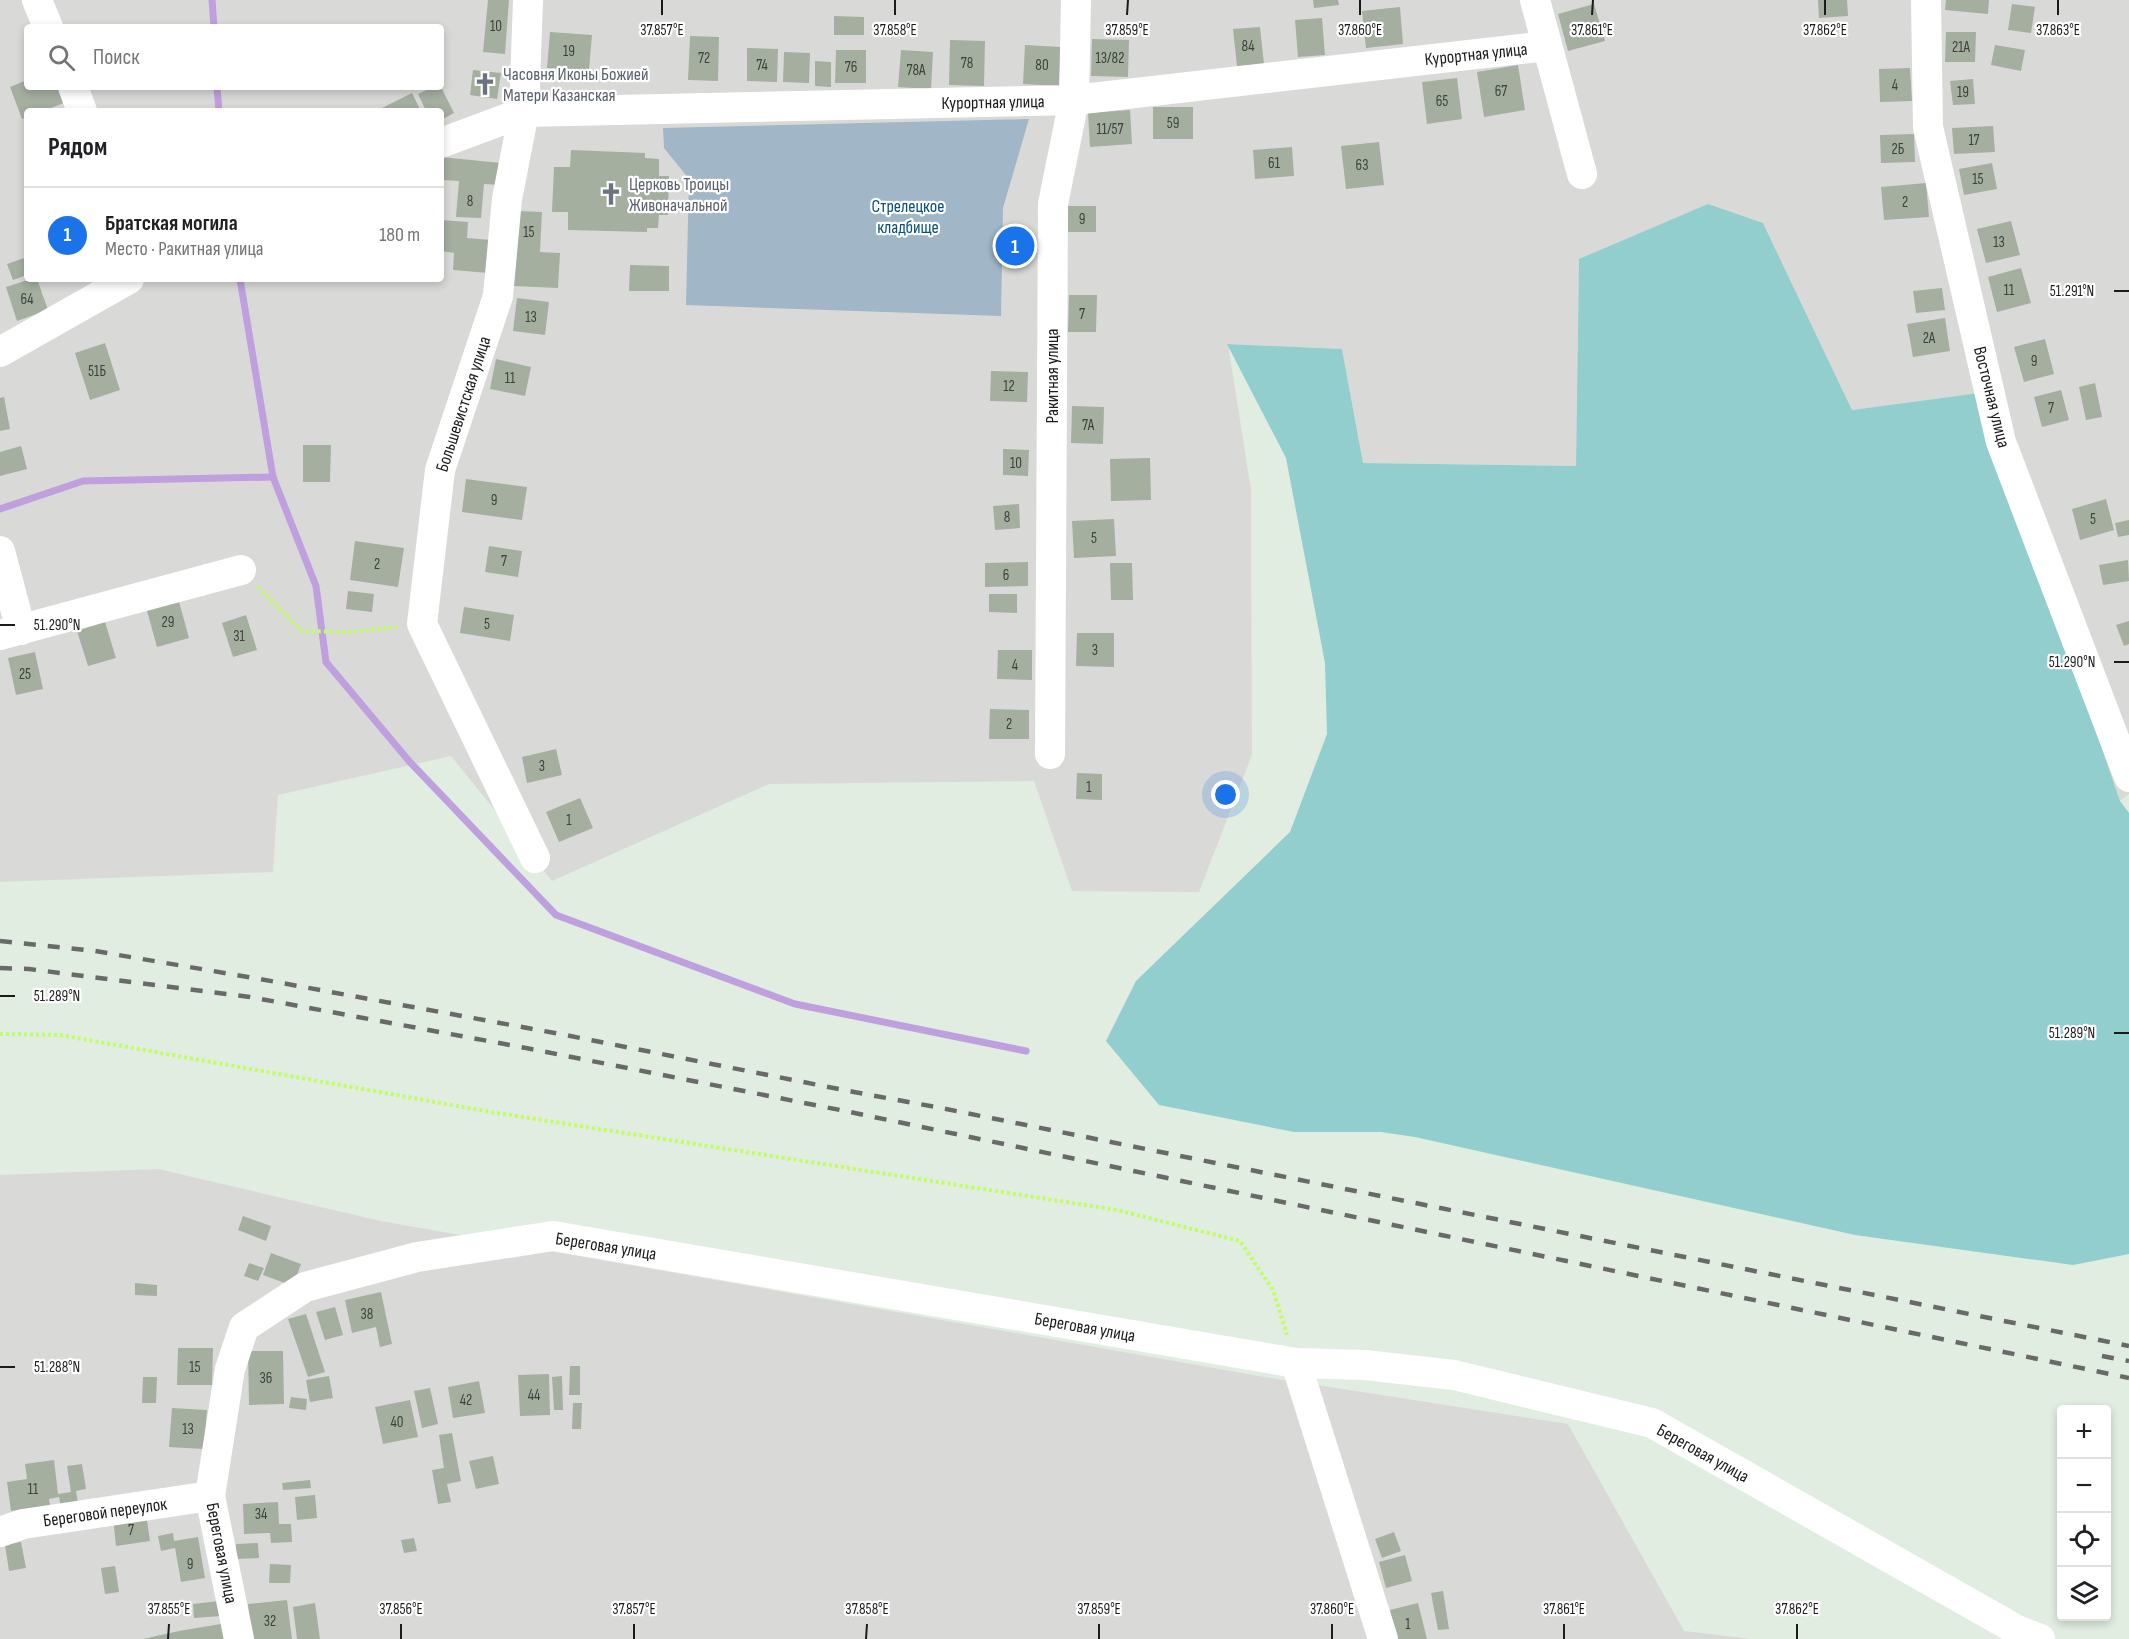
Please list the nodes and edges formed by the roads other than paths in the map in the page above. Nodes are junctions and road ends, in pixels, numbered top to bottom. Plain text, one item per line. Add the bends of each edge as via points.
1 (37, 0) edge
2 (528, 0) edge
3 (1076, 0) edge
4 (1535, 0) edge
5 (1926, 0) edge
6 (47, 24) edge
7 (1547, 46) junction
8 (74, 90) edge
9 (1074, 100) junction
10 (81, 108) edge
11 (524, 112) junction
12 (444, 143) edge
13 (1582, 174) dead end
14 (124, 282) edge
15 (0, 352) edge
16 (0, 551) edge
17 (241, 570) road end
18 (11, 633) edge
19 (1050, 754) dead end
20 (2129, 777) edge
21 (535, 858) dead end
22 (1296, 1364) junction
23 (210, 1496) junction
24 (0, 1532) edge
25 (239, 1639) edge
26 (1383, 1639) edge
27 (2040, 1639) edge

1 - 6 street
2 - 11 street, Большевистская улица
3 - 9 street, Ракитная улица
4 - 7 street
5 - 20 street, Восточная улица via 1928,126 2001,442
7 - 9 street, Курортная улица
7 - 13 street
8 - 10 street
9 - 11 street, Курортная улица
9 - 19 street, Ракитная улица via 1053,204
11 - 12 street, Курортная улица
11 - 21 street, Большевистская улица via 507,198 498,296 440,470 422,624
14 - 15 street
16 - 18 street
17 - 18 street
22 - 23 street, Береговая улица via 552,1236 417,1257 305,1287 244,1327 230,1369
22 - 26 street
22 - 27 street, Береговая улица via 1365,1365 1454,1375 1652,1424
23 - 24 street, Береговой переулок via 23,1524
23 - 25 street, Береговая улица

